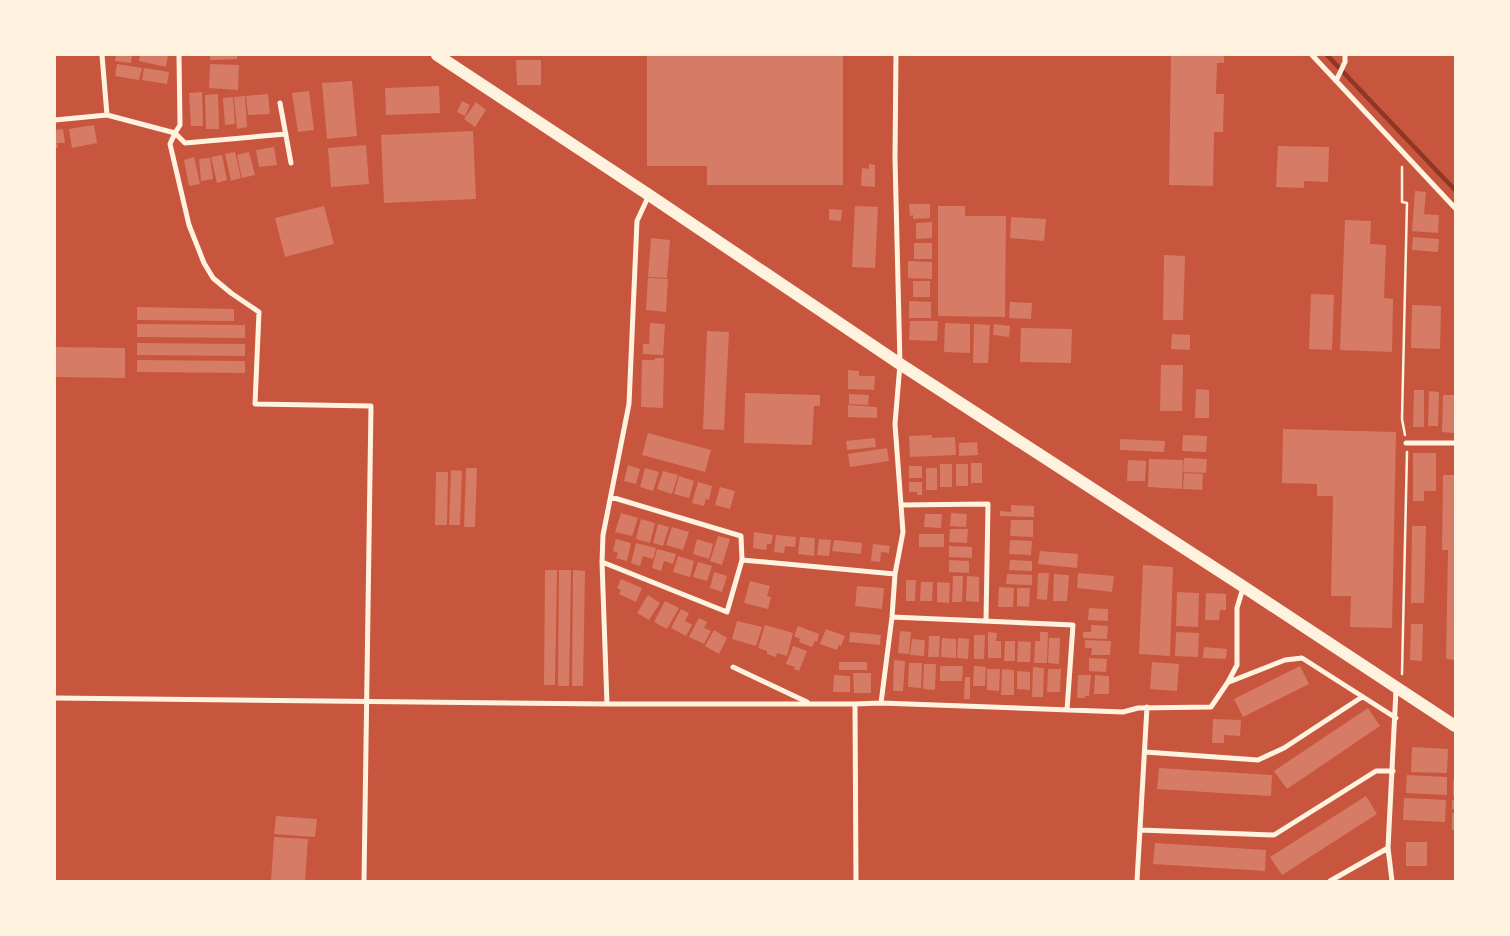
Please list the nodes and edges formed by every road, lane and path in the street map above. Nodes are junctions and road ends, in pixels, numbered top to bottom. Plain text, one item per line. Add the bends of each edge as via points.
1 (102, 55) edge
2 (179, 55) edge
3 (437, 55) edge
4 (896, 55) edge
5 (1312, 55) edge
6 (1345, 55) edge
7 (1336, 80) junction
8 (280, 104) dead end
9 (107, 115) junction
10 (55, 120) edge
11 (174, 133) junction
12 (286, 134) junction
13 (1403, 153) junction
14 (291, 163) dead end
15 (650, 195) junction
16 (1402, 202) dead end
17 (1455, 208) edge
18 (900, 364) junction
19 (1406, 443) dead end
20 (1455, 443) edge
21 (610, 497) junction
22 (901, 505) junction
23 (742, 560) junction
24 (602, 562) junction
25 (895, 574) junction
26 (1244, 587) junction
27 (892, 617) junction
28 (986, 622) junction
29 (733, 667) dead end
30 (1228, 682) junction
31 (1396, 687) junction
32 (1362, 697) junction
33 (55, 698) edge
34 (366, 702) junction
35 (881, 703) junction
36 (607, 704) junction
37 (810, 704) junction
38 (855, 704) junction
39 (1147, 707) junction
40 (1066, 710) junction
41 (1396, 718) junction
42 (1455, 726) edge
43 (1145, 752) junction
44 (1393, 771) junction
45 (1140, 830) junction
46 (1388, 848) junction
47 (364, 881) edge
48 (856, 881) edge
49 (1137, 881) edge
50 (1330, 881) edge
51 (1392, 881) edge

1 - 9 street
2 - 11 street via 180,125
3 - 15 main road
4 - 18 street
5 - 7 street
6 - 7 street
7 - 13 street
8 - 12 street
9 - 10 street
9 - 11 street
11 - 12 street via 185,143
11 - 34 street via 170,144 190,225 204,263 213,278 259,312 255,404 371,406
12 - 14 street
13 - 16 path
13 - 17 street
15 - 18 main road
15 - 21 street via 637,221 629,404
18 - 22 street via 895,424
18 - 26 main road
19 - 20 street
21 - 23 street via 741,536
21 - 24 street
22 - 25 street via 903,532
22 - 28 street via 988,504
23 - 24 street via 728,612
23 - 25 street
24 - 36 street
25 - 27 street
26 - 30 street via 1237,608 1237,665
26 - 31 main road
27 - 28 street
27 - 35 street
28 - 40 street via 1073,625
29 - 37 street
30 - 32 street via 1285,660 1302,658
30 - 39 street via 1211,707
31 - 41 street
31 - 42 main road
32 - 41 street
32 - 43 street via 1284,748 1258,760
33 - 34 street
34 - 36 street
34 - 47 street
35 - 38 street
35 - 40 street
36 - 37 street
37 - 38 street
38 - 48 street
39 - 40 street via 1124,712
39 - 43 street
41 - 44 street
43 - 45 street
44 - 45 street via 1376,771 1274,835
44 - 46 street
45 - 49 street
46 - 50 street
46 - 51 street

